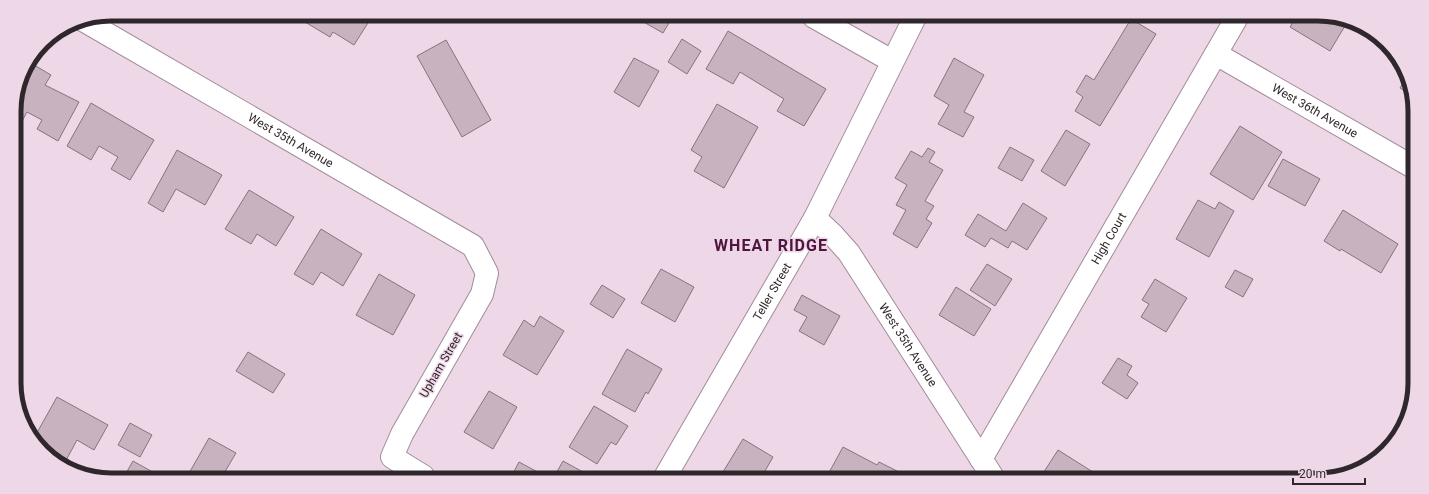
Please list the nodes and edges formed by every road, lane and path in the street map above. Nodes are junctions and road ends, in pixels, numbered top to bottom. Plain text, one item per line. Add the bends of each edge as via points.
1 (821, 21) edge
2 (913, 21) edge
3 (1235, 21) edge
4 (89, 24) edge
5 (1216, 54) junction
6 (892, 61) junction
7 (1408, 165) edge
8 (815, 218) junction
9 (487, 273) joint
10 (981, 458) junction
11 (418, 473) edge
12 (667, 473) edge
13 (991, 473) edge

1 - 6 street
2 - 6 street, Teller Street
3 - 5 street, High Court
4 - 9 street, West 35th Avenue via 473,246
5 - 7 street, West 36th Avenue
5 - 10 street, High Court
6 - 8 street, Teller Street
8 - 10 street, West 35th Avenue via 849,253
8 - 12 street, Teller Street
9 - 11 street, Upham Street via 482,294 402,434 392,457
10 - 13 street, West 35th Avenue

